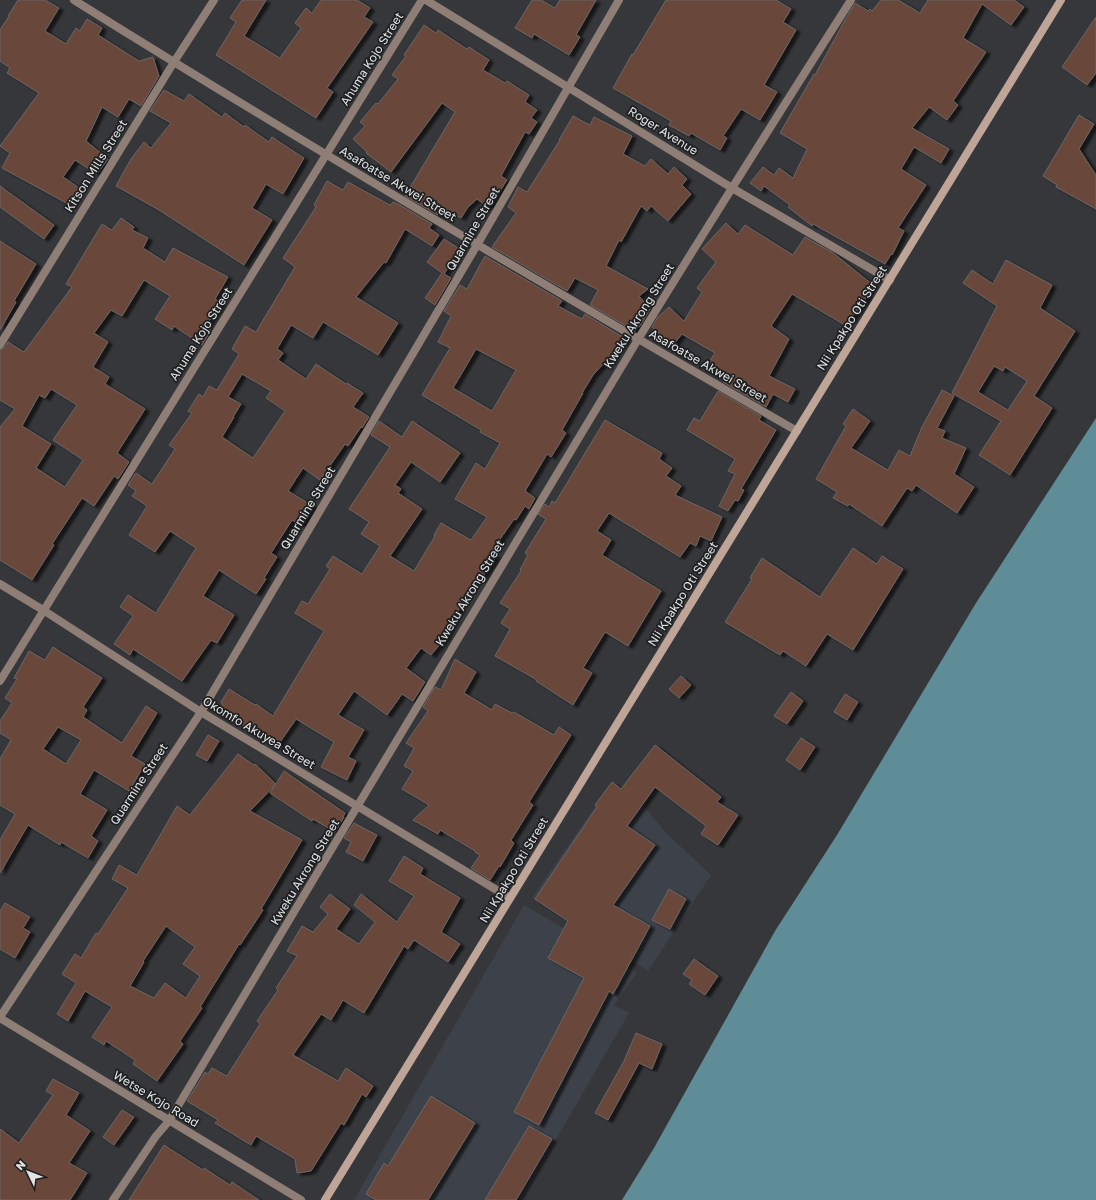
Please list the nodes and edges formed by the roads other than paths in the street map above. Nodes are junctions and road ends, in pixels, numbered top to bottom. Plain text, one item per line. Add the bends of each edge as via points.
1 (74, 0) edge
2 (214, 0) edge
3 (422, 0) edge
4 (426, 0) edge
5 (619, 0) edge
6 (851, 0) edge
7 (1061, 0) edge
8 (174, 62) junction
9 (569, 87) junction
10 (326, 156) junction
11 (732, 188) junction
12 (478, 245) junction
13 (890, 280) junction
14 (638, 340) junction
15 (0, 345) edge
16 (797, 431) junction
17 (0, 584) edge
18 (43, 610) junction
19 (0, 681) edge
20 (201, 712) junction
21 (358, 806) junction
22 (510, 898) junction
23 (0, 1018) edge
24 (169, 1121) junction
25 (113, 1200) edge
26 (301, 1200) edge
27 (325, 1200) edge

1 - 8 street, Asafoatse Akwei Street
2 - 8 street, Kitson Mills Street
3 - 10 street, Ahuma Kojo Street
4 - 9 street, Roger Avenue
5 - 9 street, Quarmine Street
6 - 11 street, Kweku Akrong Street
7 - 13 main road, Nii Kpakpo Oti Street
8 - 10 street, Asafoatse Akwei Street
8 - 15 street, Kitson Mills Street
9 - 11 street, Roger Avenue
9 - 12 street, Quarmine Street
10 - 12 street, Asafoatse Akwei Street
10 - 18 street, Ahuma Kojo Street
11 - 13 street, Roger Avenue
11 - 14 street, Kweku Akrong Street
12 - 14 street, Asafoatse Akwei Street
12 - 20 street, Quarmine Street
13 - 16 main road, Nii Kpakpo Oti Street
14 - 16 street, Asafoatse Akwei Street
14 - 21 street, Kweku Akrong Street
16 - 22 main road, Nii Kpakpo Oti Street
17 - 18 street, Okomfo Akuyea Street
18 - 19 street, Ahuma Kojo Street
18 - 20 street, Okomfo Akuyea Street
20 - 21 street, Okomfo Akuyea Street
20 - 23 street, Quarmine Street
21 - 22 street, Okomfo Akuyea Street
21 - 24 street, Kweku Akrong Street
22 - 27 main road, Nii Kpakpo Oti Street
23 - 24 street, Wetse Kojo Road
24 - 25 street, Kweku Akrong Street
24 - 26 street, Wetse Kojo Road

